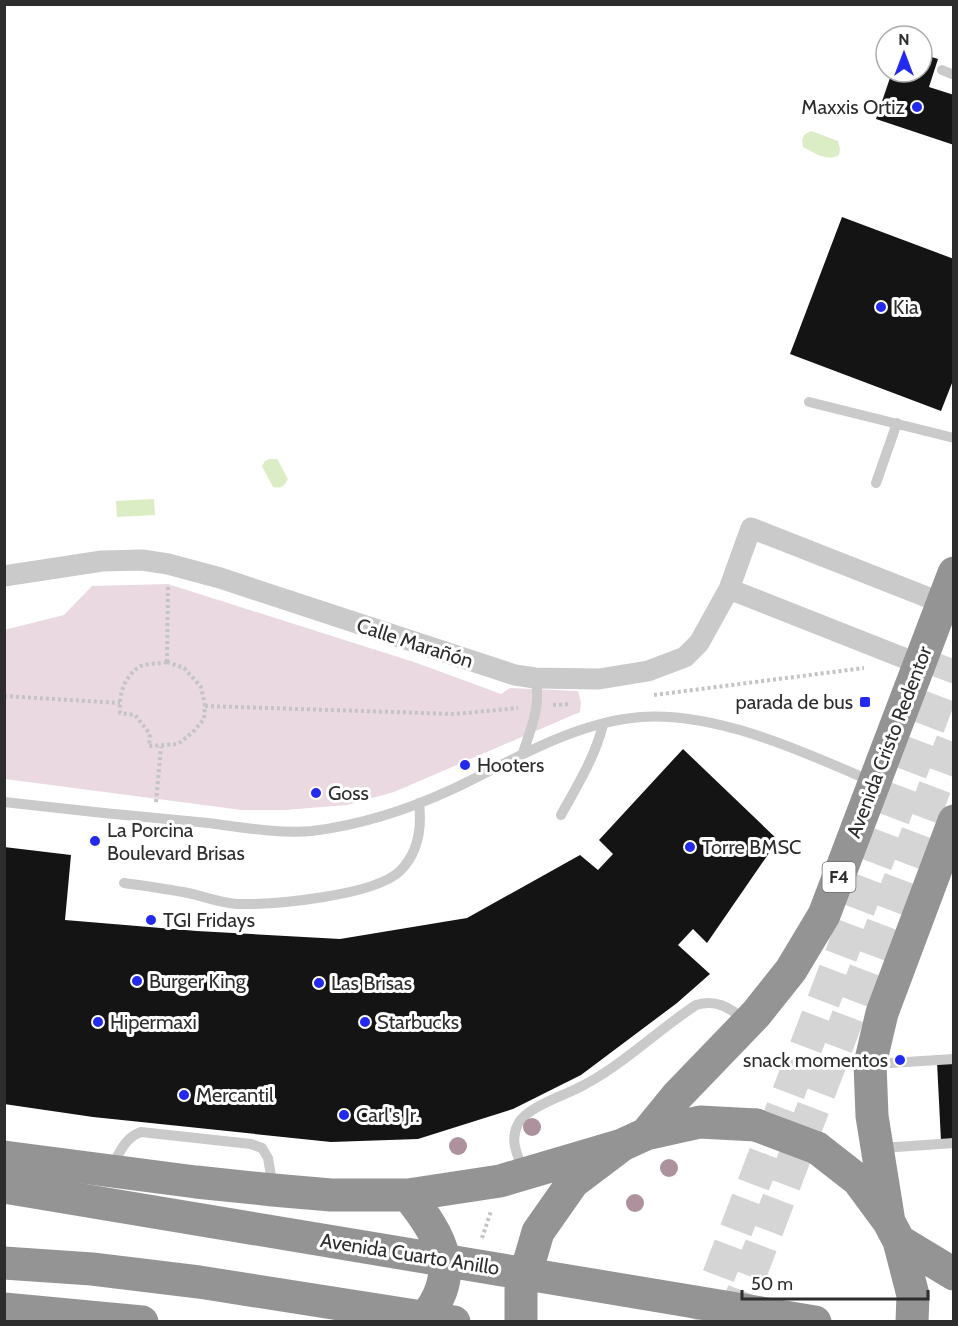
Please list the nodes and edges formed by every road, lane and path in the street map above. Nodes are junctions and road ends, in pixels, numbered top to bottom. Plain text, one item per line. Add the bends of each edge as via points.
1 (942, 70) dead end
2 (954, 75) edge
3 (809, 402) dead end
4 (897, 423) junction
5 (954, 438) edge
6 (876, 483) dead end
7 (168, 564) junction
8 (4, 576) edge
9 (948, 588) edge
10 (729, 589) junction
11 (167, 662) junction
12 (919, 664) junction
13 (534, 678) junction
14 (4, 696) edge
15 (120, 703) junction
16 (603, 725) junction
17 (161, 747) junction
18 (523, 753) junction
19 (874, 782) junction
20 (4, 802) edge
21 (419, 803) junction
22 (561, 815) dead end
23 (155, 818) junction
24 (954, 821) edge
25 (124, 883) dead end
26 (748, 1022) junction
27 (954, 1059) edge
28 (870, 1064) junction
29 (634, 1140) junction
30 (954, 1143) edge
31 (878, 1148) junction
32 (4, 1157) edge
33 (109, 1171) junction
34 (525, 1175) junction
35 (4, 1187) edge
36 (273, 1190) junction
37 (408, 1195) junction
38 (894, 1231) junction
39 (4, 1263) edge
40 (954, 1274) edge
41 (4, 1308) edge
42 (142, 1322) edge
43 (421, 1322) edge
44 (454, 1322) edge
45 (521, 1322) edge
46 (815, 1322) edge
47 (912, 1322) edge

1 - 2 lane
3 - 4 lane
4 - 5 lane
4 - 6 lane
7 - 8 street, Calle Marañón via 102,561
7 - 11 path
7 - 13 street, Calle Marañón
9 - 10 street, Calle Marañón via 751,528
9 - 12 highway, Avenida Cristo Redentor / F4
10 - 12 street
10 - 13 street, Calle Marañón via 699,643 686,657 648,671 599,679
11 - 15 path via 140,666 127,680
11 - 17 path via 184,668 201,687 205,706 204,719 193,732 178,744
12 - 19 highway, Avenida Cristo Redentor / F4
13 - 18 lane via 538,706
14 - 15 path
15 - 17 path via 120,713 135,715 150,734 149,746
16 - 18 lane
16 - 19 lane via 639,717 695,720 801,750
16 - 22 lane via 590,761
17 - 23 path
18 - 21 lane
19 - 26 highway, Avenida Cristo Redentor / F4 via 824,915 790,970
20 - 23 lane
21 - 23 lane via 380,817 310,831
21 - 25 lane via 422,823 413,854 399,872 379,883 286,903 234,904
24 - 28 highway, F4 via 882,1013
26 - 29 highway, Avenida Cristo Redentor / F4
26 - 34 lane via 718,1003 696,1005 603,1074 529,1113 518,1123 513,1143
27 - 28 lane
28 - 31 highway, F4
29 - 34 highway
29 - 38 highway, F4, bridge via 700,1122 756,1125 817,1148 858,1180
29 - 45 highway, F4 via 573,1182 538,1232 521,1290
30 - 31 lane
31 - 38 highway, F4
32 - 33 highway
33 - 36 highway
33 - 36 lane via 126,1142 141,1132 251,1144 262,1148 268,1158
34 - 37 highway
35 - 46 highway, Avenida Cuarto Anillo, bridge
36 - 37 highway
37 - 43 highway via 428,1220 445,1260 444,1286
38 - 40 highway, F4
38 - 47 highway, F4 via 913,1295
39 - 44 highway, bridge via 200,1282
41 - 42 highway

